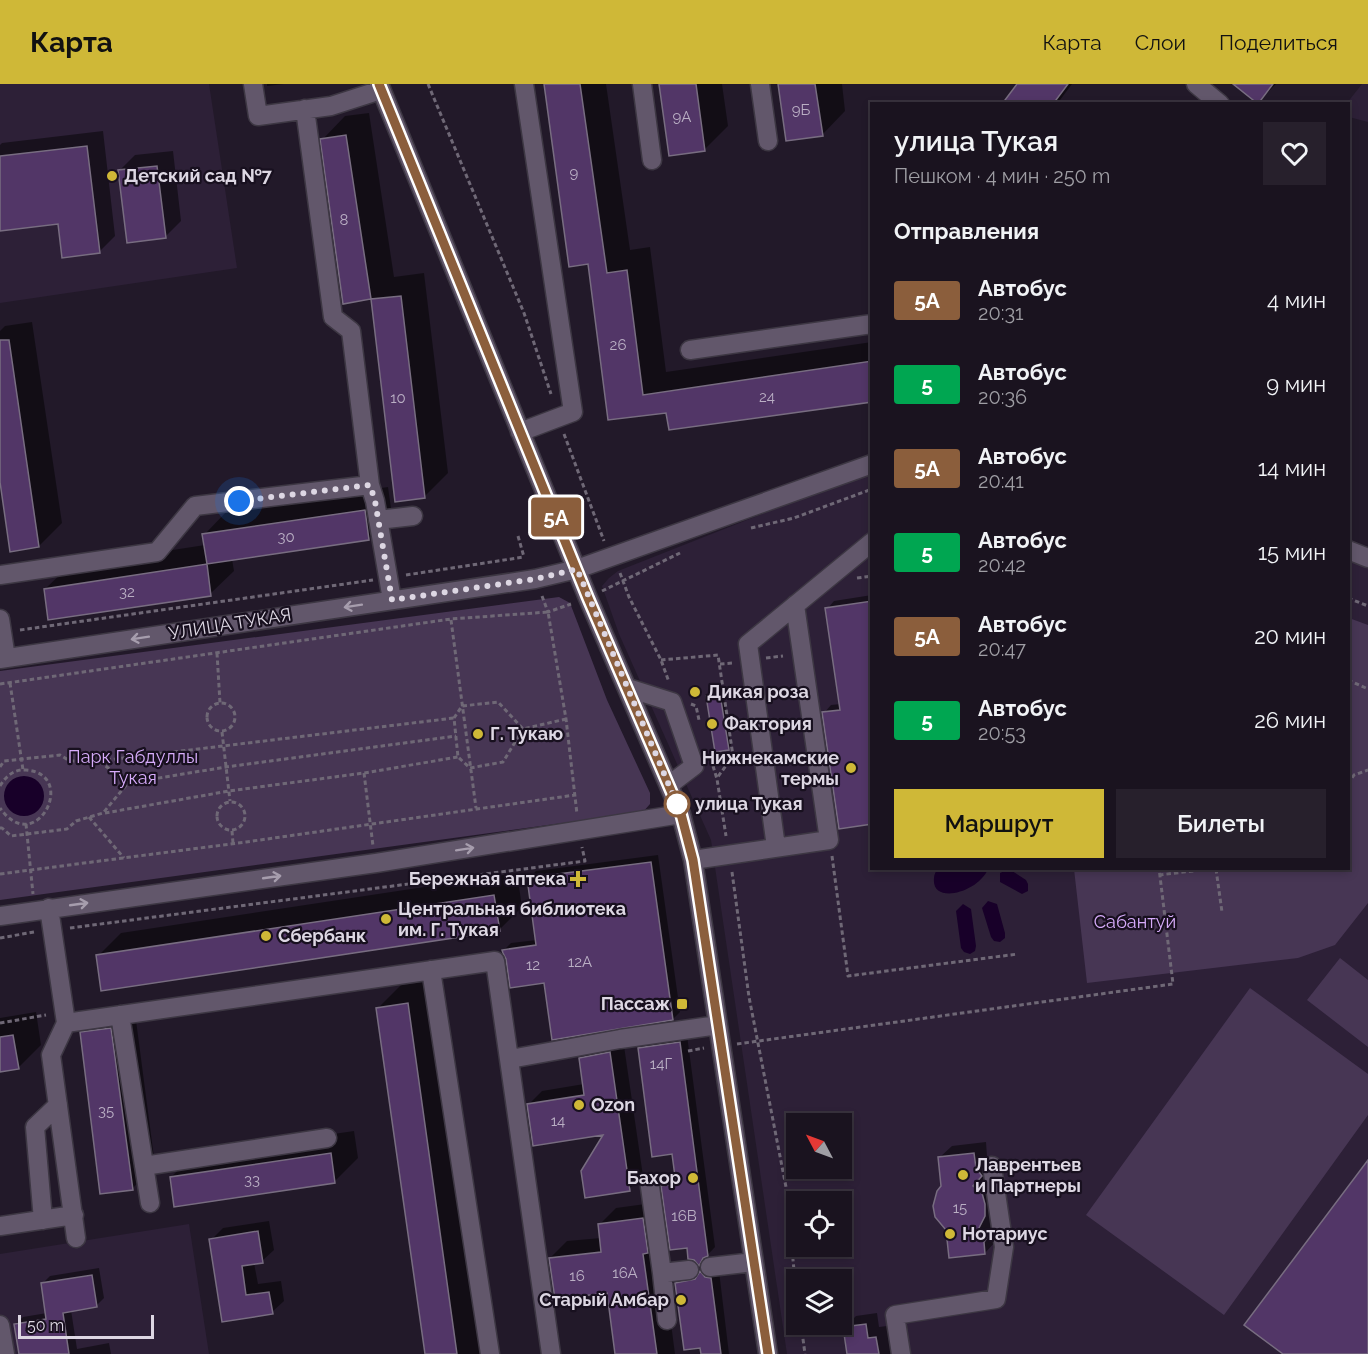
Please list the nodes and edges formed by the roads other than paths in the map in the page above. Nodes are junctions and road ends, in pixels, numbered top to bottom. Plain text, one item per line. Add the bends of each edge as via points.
1 (253, 84) edge
2 (524, 84) edge
3 (642, 84) edge
4 (760, 84) edge
5 (1196, 84) edge
6 (380, 87) edge
7 (1218, 102) edge
8 (305, 109) junction
9 (768, 141) dead end
10 (652, 160) dead end
11 (870, 324) edge
12 (690, 350) dead end
13 (520, 432) junction
14 (870, 465) edge
15 (370, 485) junction
16 (413, 516) dead end
17 (378, 520) junction
18 (870, 544) edge
19 (1350, 551) edge
20 (1368, 558) edge
21 (577, 569) junction
22 (0, 575) edge
23 (392, 600) junction
24 (795, 605) junction
25 (1, 626) edge
26 (3, 658) edge
27 (628, 688) junction
28 (669, 784) junction
29 (681, 814) junction
30 (776, 847) junction
31 (693, 860) junction
32 (42, 909) junction
33 (0, 916) edge
34 (431, 970) junction
35 (120, 1015) junction
36 (66, 1023) junction
37 (718, 1025) junction
38 (510, 1059) junction
39 (58, 1105) junction
40 (327, 1138) dead end
41 (144, 1166) junction
42 (992, 1166) dead end
43 (650, 1187) dead end
44 (150, 1203) dead end
45 (74, 1215) junction
46 (43, 1220) junction
47 (0, 1226) edge
48 (76, 1238) dead end
49 (754, 1262) junction
50 (710, 1267) dead end
51 (689, 1270) dead end
52 (662, 1273) junction
53 (666, 1320) dead end
54 (0, 1325) edge
55 (4, 1354) edge
56 (490, 1354) edge
57 (551, 1354) edge
58 (768, 1354) edge
59 (901, 1354) edge

1 - 8 street via 258,116
2 - 13 street via 573,412
3 - 10 street
4 - 9 street
5 - 7 street
6 - 8 street via 331,106
6 - 13 street
8 - 15 street via 333,317 351,331
11 - 12 street
13 - 21 street
14 - 21 street, УЛИЦА ТУКАЯ
15 - 17 street
15 - 22 street via 195,506 157,552
16 - 17 street
17 - 23 street
18 - 24 street
19 - 20 street
21 - 23 street, УЛИЦА ТУКАЯ
21 - 27 street
23 -> 26 street, УЛИЦА ТУКАЯ
24 - 30 street via 748,644
24 - 30 street via 830,840
25 - 26 street
27 - 28 street
27 - 28 street via 672,702 693,766
28 - 29 street
29 - 31 street
32 -> 29 street via 376,863
30 - 31 street
31 - 37 street
32 - 33 street
32 - 36 street via 52,930
34 - 35 street
34 - 38 street via 495,961
34 - 56 street
35 - 36 street
35 - 41 street
36 - 39 street via 51,1055
37 - 38 street
37 - 49 street
38 - 57 street
39 - 45 street
39 - 46 street via 35,1127
40 - 41 street
41 - 44 street
42 - 59 street via 1004,1247 996,1299 895,1315
43 - 52 street
45 - 46 street
45 - 48 street
46 - 47 street
49 - 50 street
49 - 58 street
51 - 52 street
52 - 53 street
54 - 55 street

